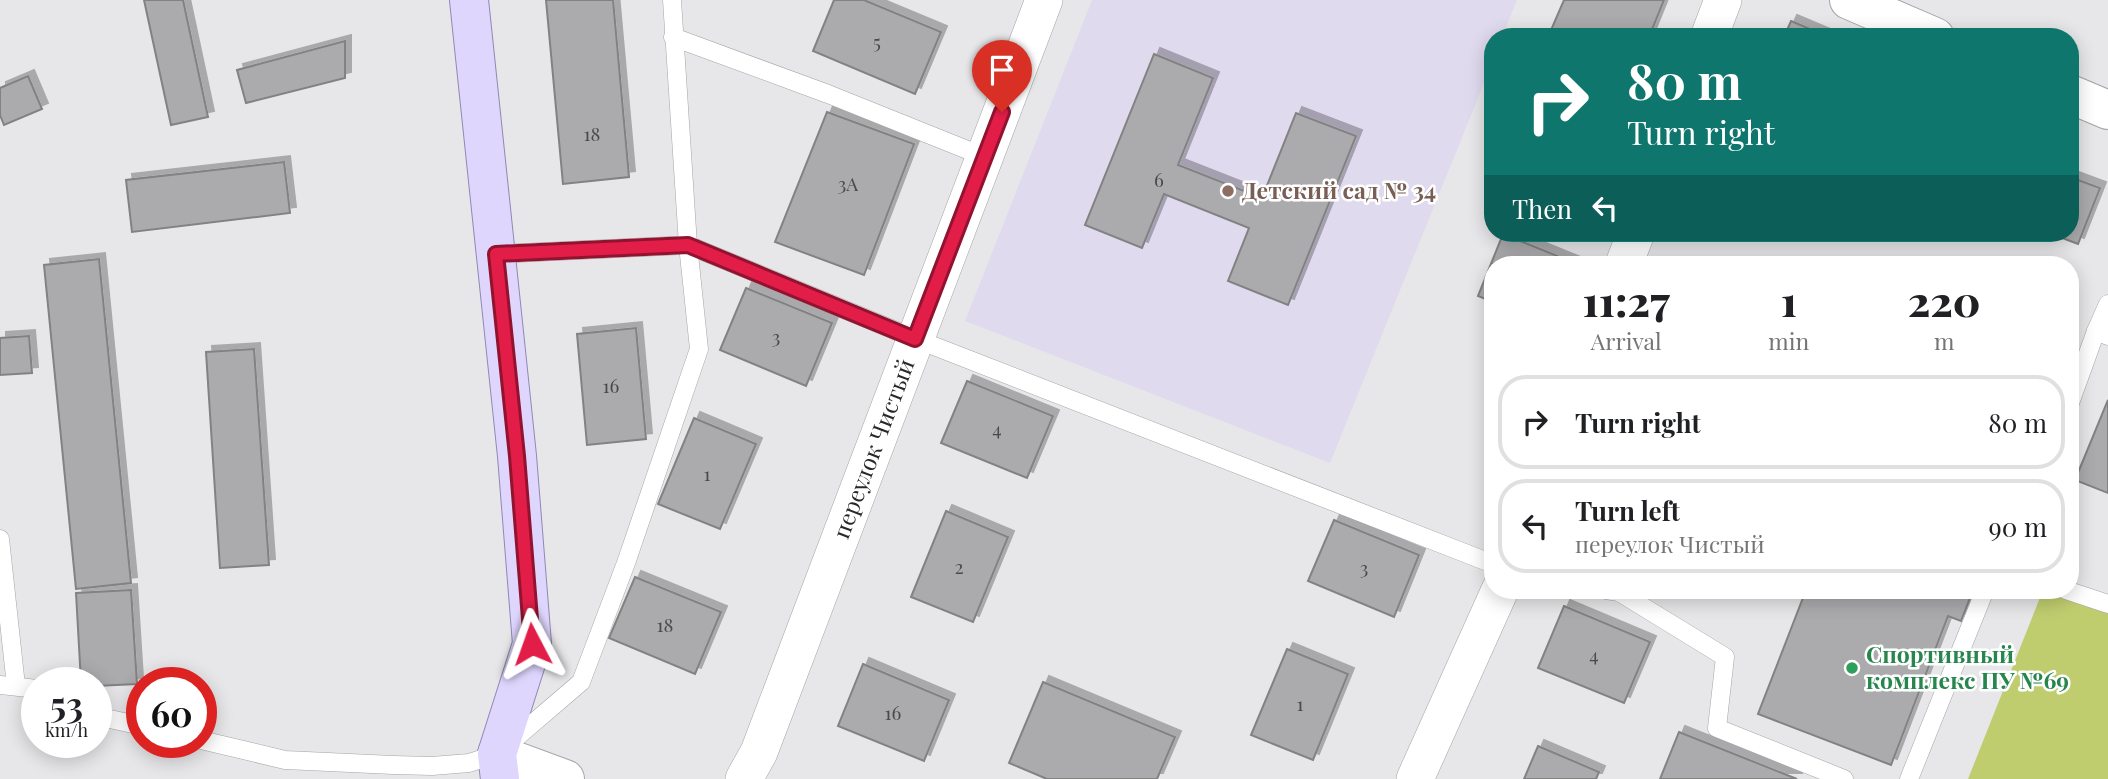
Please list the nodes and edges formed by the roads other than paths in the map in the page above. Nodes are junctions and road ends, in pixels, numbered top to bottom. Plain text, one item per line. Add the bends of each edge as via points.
1 (469, 0) edge
2 (672, 0) edge
3 (1044, 0) edge
4 (1723, 0) edge
5 (1849, 0) edge
6 (1712, 28) edge
7 (1914, 28) edge
8 (673, 37) junction
9 (2079, 98) edge
10 (2108, 110) edge
11 (985, 157) junction
12 (688, 245) junction
13 (496, 254) junction
14 (2108, 304) edge
15 (2102, 333) edge
16 (915, 339) junction
17 (2079, 383) edge
18 (0, 539) edge
19 (1484, 560) edge
20 (2079, 594) edge
21 (1496, 599) edge
22 (1630, 599) edge
23 (1981, 599) edge
24 (2108, 604) edge
25 (8, 686) edge
26 (217, 744) edge
27 (498, 766) edge
28 (565, 779) edge
29 (744, 779) edge
30 (1415, 779) edge
31 (1844, 779) edge
32 (1909, 779) edge

1 - 13 main road
2 - 8 lane
3 - 11 street, переулок Чистый
4 - 6 street
5 - 7 street
8 - 11 lane
8 - 12 lane
9 - 10 street
11 - 16 street, переулок Чистый
12 - 13 lane
12 - 16 lane
12 - 27 lane via 699,349 626,563 581,682
13 - 27 main road via 532,644
14 - 15 lane
15 - 17 lane
16 - 19 lane
16 - 29 street, переулок Чистый via 759,752
18 - 25 lane
20 - 24 lane
21 - 30 street
22 - 31 lane via 1725,657 1717,728
23 - 32 lane
26 - 27 lane via 285,760
27 - 28 street

